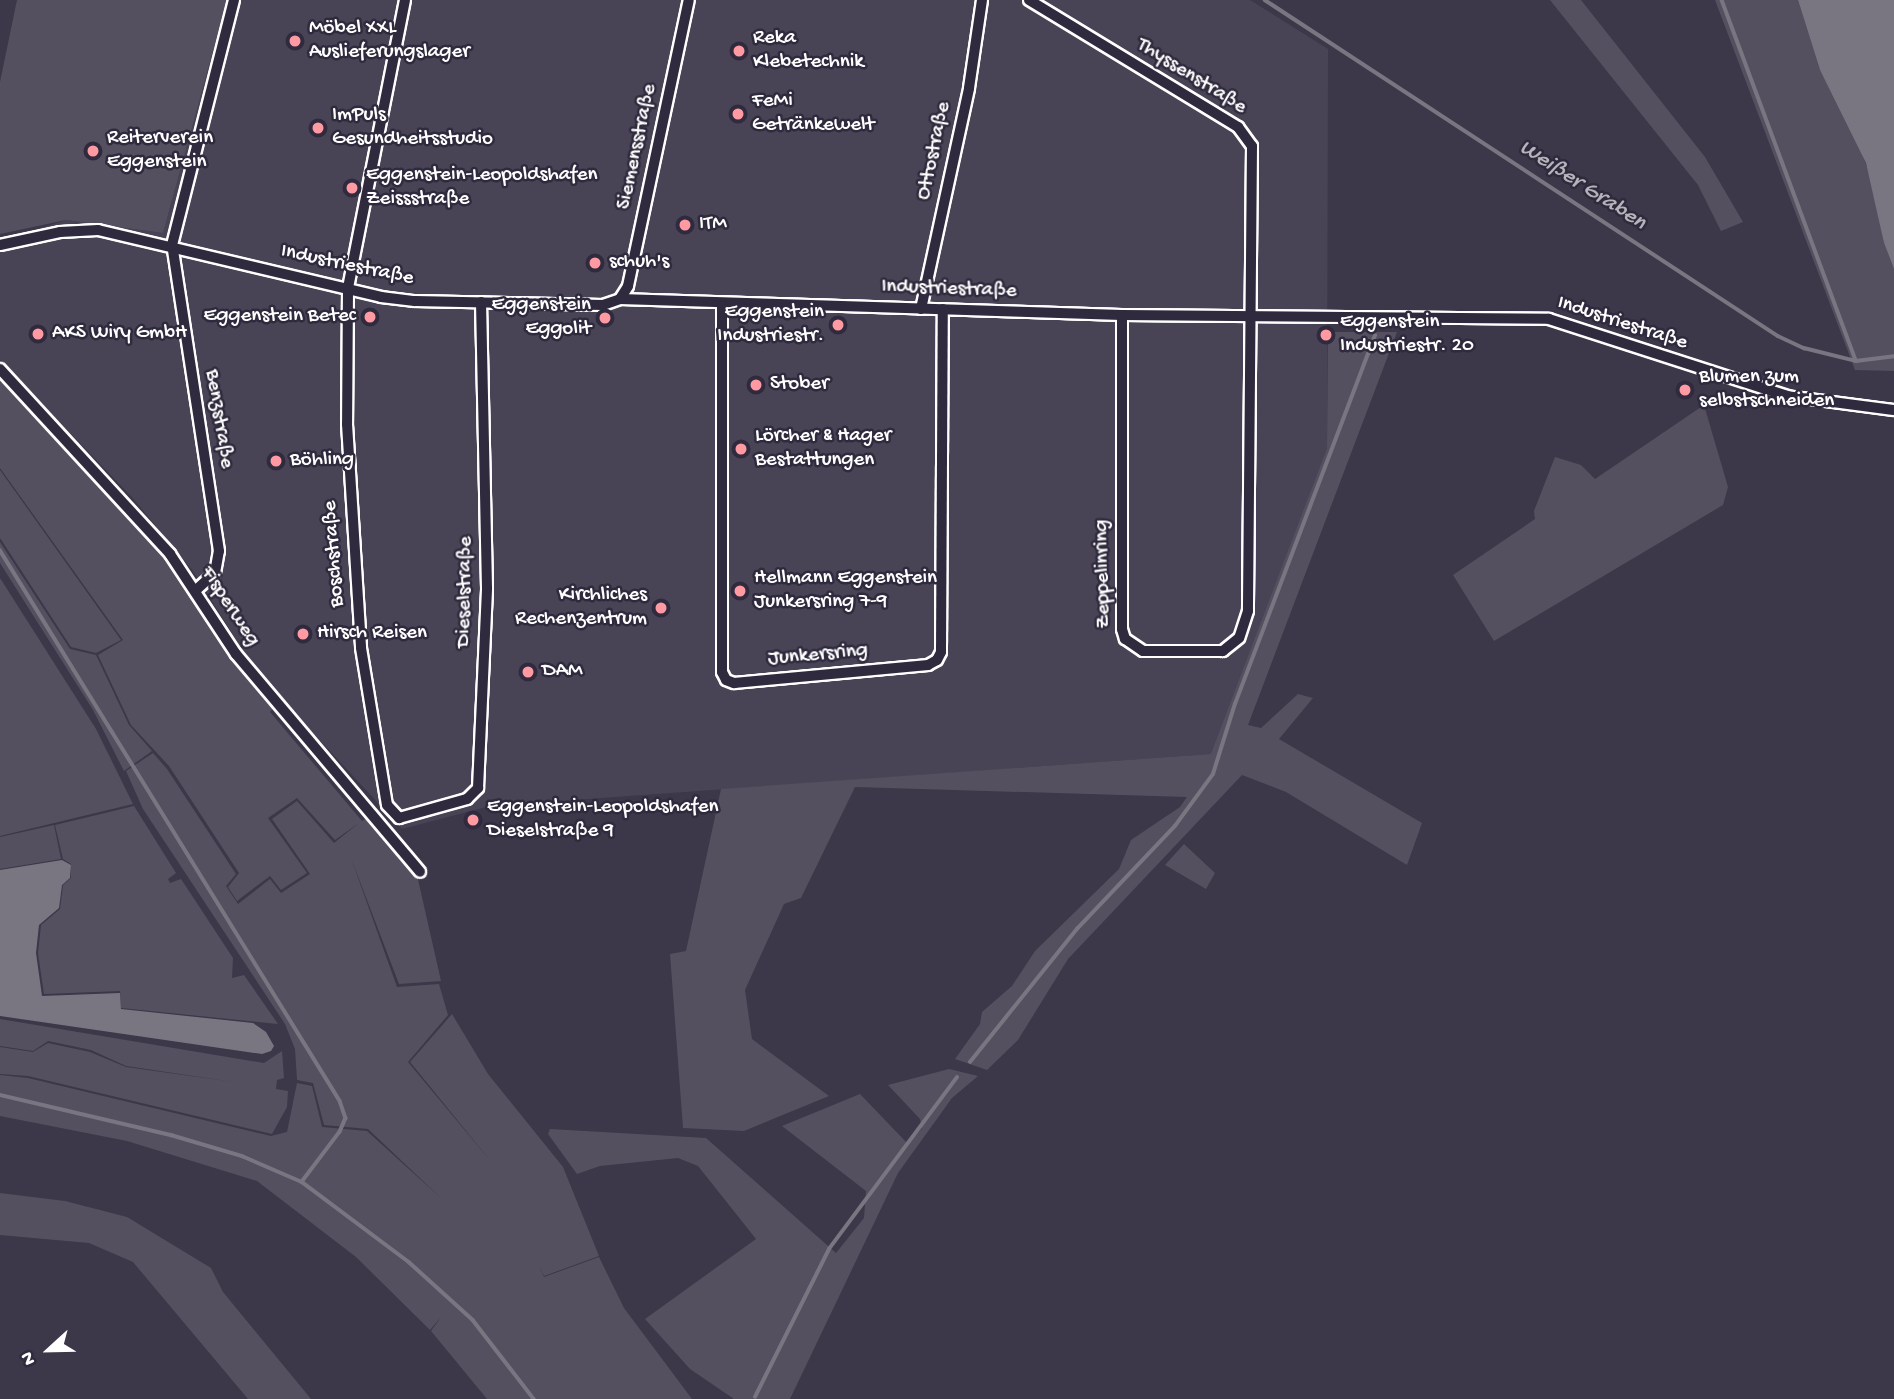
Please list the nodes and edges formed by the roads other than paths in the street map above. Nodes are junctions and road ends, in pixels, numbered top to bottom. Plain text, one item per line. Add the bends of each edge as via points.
1 (234, 0) edge
2 (405, 0) edge
3 (689, 0) edge
4 (1028, 0) edge
5 (984, 1) edge
6 (0, 245) edge
7 (172, 245) junction
8 (348, 289) junction
9 (620, 299) junction
10 (481, 302) junction
11 (722, 305) junction
12 (921, 309) junction
13 (943, 309) junction
14 (1122, 315) junction
15 (1252, 317) junction
16 (0, 369) edge
17 (1894, 410) edge
18 (196, 590) junction
19 (392, 814) joint
20 (420, 872) dead end

1 - 7 street
2 - 8 street, Boschstraße
3 - 9 street, Siemensstraße via 628,286
4 - 15 street, Thyssenstraße via 1247,135 1255,158
5 - 12 street, Ottostraße
6 - 7 street, Industriestraße via 78,229
7 - 8 street, Industriestraße
7 - 18 street, Benzstraße via 219,551 215,573
8 - 10 street, Industriestraße via 415,301
8 - 19 street, Boschstraße via 346,424 359,624
9 - 10 street, Industriestraße via 603,305
9 - 11 street, Industriestraße
10 - 19 street, Dieselstraße via 487,588 478,788 467,799 399,818
11 - 12 street, Industriestraße
11 - 13 street, Junkersring via 722,672 734,683 928,665 937,660 941,652
12 - 13 street, Industriestraße
13 - 14 street, Industriestraße
14 - 15 street, Industriestraße
14 - 15 street, Zeppelinring via 1122,629 1125,639 1143,652 1223,651 1232,647 1244,627 1248,611
15 - 17 street, Industriestraße via 1549,319 1787,396
16 - 18 street, Fisperweg via 134,512
18 - 20 street, Fisperweg via 236,654

